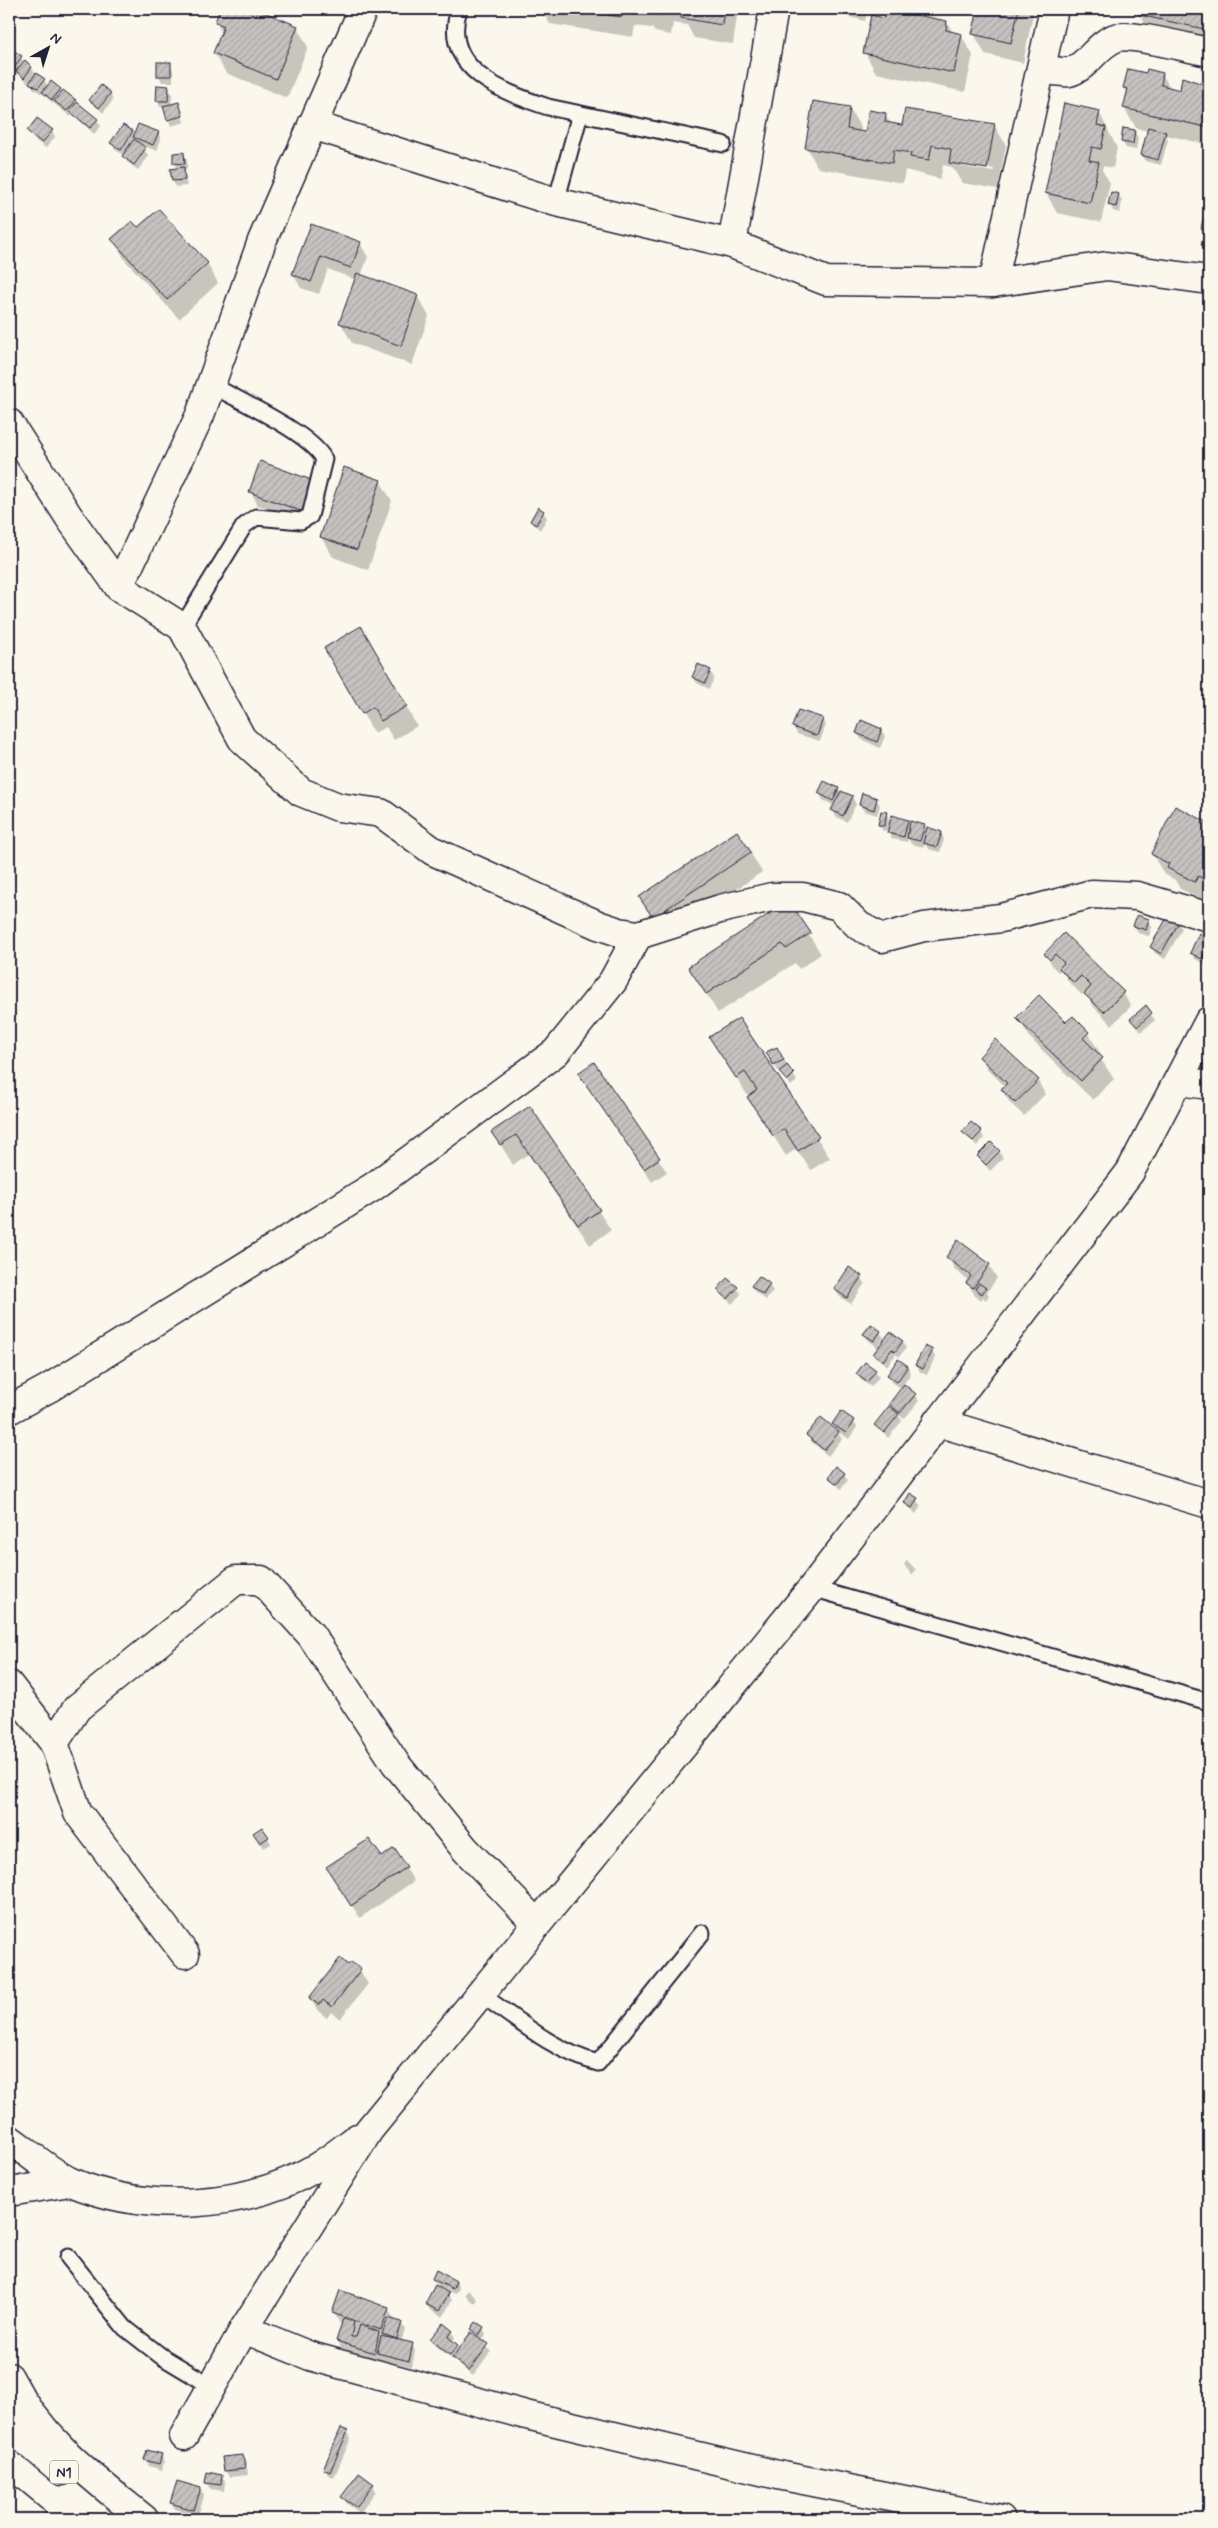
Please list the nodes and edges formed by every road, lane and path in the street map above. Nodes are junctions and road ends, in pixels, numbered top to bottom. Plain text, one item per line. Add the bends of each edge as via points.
1 (363, 9) edge
2 (459, 9) edge
3 (774, 9) edge
4 (1054, 9) edge
5 (1209, 52) edge
6 (1042, 69) junction
7 (580, 114) junction
8 (312, 124) junction
9 (722, 144) dead end
10 (556, 202) junction
11 (732, 244) junction
12 (1209, 280) edge
13 (994, 284) junction
14 (210, 384) junction
15 (9, 423) edge
16 (119, 587) junction
17 (182, 627) junction
18 (1209, 917) edge
19 (638, 935) junction
20 (1209, 1021) edge
21 (1178, 1081) junction
22 (1209, 1086) edge
23 (9, 1410) edge
24 (937, 1422) junction
25 (1209, 1504) edge
26 (812, 1588) junction
27 (9, 1684) edge
28 (1209, 1702) edge
29 (54, 1743) junction
30 (536, 1923) junction
31 (702, 1933) dead end
32 (185, 1954) dead end
33 (479, 1993) junction
34 (368, 2130) junction
35 (9, 2139) edge
36 (70, 2182) junction
37 (9, 2192) edge
38 (68, 2257) dead end
39 (244, 2329) junction
40 (9, 2377) edge
41 (211, 2386) junction
42 (9, 2426) edge
43 (184, 2436) dead end
44 (9, 2500) edge
45 (32, 2519) edge
46 (118, 2519) edge
47 (144, 2519) edge
48 (1001, 2519) edge

1 - 8 main road
2 - 7 lane via 456,43 464,62 479,76 521,99
3 - 11 main road
4 - 6 main road
5 - 6 main road via 1116,37 1101,46 1082,65 1068,72
6 - 13 main road
7 - 9 lane
7 - 10 lane
8 - 10 main road
8 - 14 main road via 262,240
10 - 11 main road
11 - 13 main road via 826,282
12 - 13 main road via 1107,266
14 - 16 main road via 200,415
14 - 17 lane via 299,435 324,459 310,516 301,521 256,517 244,526
15 - 16 main road via 69,517
16 - 17 main road
17 - 19 main road via 242,739 301,792 338,807 381,812 433,851 598,925
18 - 19 main road via 1137,896 1092,894 1001,918 924,927 882,938 859,926 839,906 795,897 772,898 720,909
19 - 23 main road via 613,981 556,1052 373,1187
20 - 21 main road
21 - 22 main road
21 - 24 main road via 1130,1172
24 - 25 main road
24 - 26 main road
26 - 28 lane
26 - 30 main road
27 - 29 main road
29 - 30 main road via 77,1708 236,1580 261,1580 311,1636 396,1764 452,1834
29 - 32 main road via 78,1813
30 - 33 main road
31 - 33 lane via 598,2063 584,2060 543,2036
33 - 34 main road
34 - 36 main road via 317,2168 258,2192 195,2204 131,2200
34 - 39 main road
35 - 36 main road
36 - 37 main road
38 - 41 lane via 125,2328 161,2356
39 - 41 main road
39 - 48 main road via 310,2356 526,2416 778,2475
40 - 47 main road via 24,2406 63,2452
41 - 43 main road
42 - 46 main road, N1
44 - 45 main road

